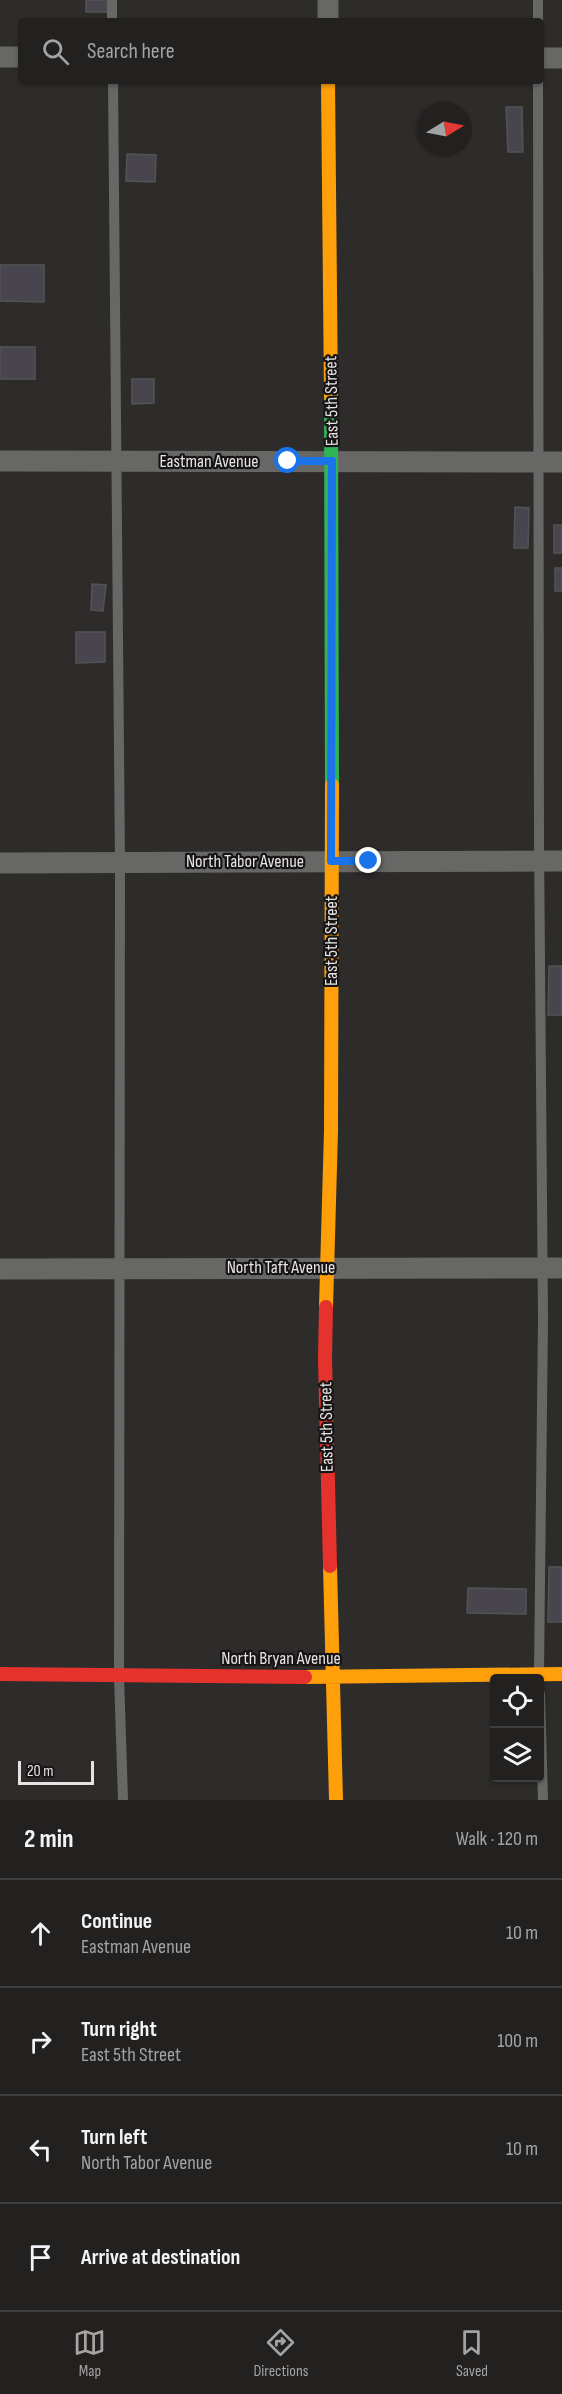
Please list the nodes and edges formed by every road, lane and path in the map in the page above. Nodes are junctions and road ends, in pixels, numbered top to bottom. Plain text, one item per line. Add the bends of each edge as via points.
1 (112, 0) edge
2 (328, 0) edge
3 (538, 0) edge
4 (112, 18) edge
5 (328, 18) edge
6 (538, 18) edge
7 (0, 57) edge
8 (18, 57) edge
9 (544, 58) edge
10 (562, 58) edge
11 (113, 84) edge
12 (328, 84) edge
13 (538, 84) edge
14 (0, 461) edge
15 (116, 461) junction
16 (332, 461) junction
17 (538, 462) junction
18 (562, 462) edge
19 (331, 861) junction
20 (539, 861) junction
21 (562, 861) edge
22 (120, 862) junction
23 (0, 863) edge
24 (327, 1267) junction
25 (120, 1268) junction
26 (552, 1268) edge
27 (0, 1269) edge
28 (0, 1674) edge
29 (539, 1674) edge
30 (562, 1674) edge
31 (120, 1676) junction
32 (544, 1676) edge
33 (331, 1677) junction
34 (490, 1677) edge
35 (541, 1728) edge
36 (123, 1800) edge
37 (336, 1800) edge
38 (543, 1800) edge

1 - 4 lane
2 - 5 street
3 - 6 lane
7 - 8 street
9 - 10 street
11 - 15 lane
12 - 16 street, East 5th Street
13 - 17 lane
14 - 15 street, Eastman Avenue
15 - 16 street, Eastman Avenue
15 - 22 lane
16 - 17 street, Eastman Avenue
16 - 19 street, East 5th Street
17 - 18 street, Eastman Avenue
17 - 20 lane
19 - 20 street, North Tabor Avenue
19 - 22 street, North Tabor Avenue
19 - 24 street, East 5th Street
20 - 21 street, North Tabor Avenue
20 - 26 lane
22 - 23 street, North Tabor Avenue
22 - 25 lane
24 - 25 street, North Taft Avenue
24 - 26 street, North Taft Avenue
24 - 33 street, East 5th Street
25 - 27 street, North Taft Avenue
25 - 31 lane
26 - 29 lane
28 - 31 street, North Bryan Avenue
30 - 32 street, North Bryan Avenue
31 - 33 street, North Bryan Avenue
31 - 36 lane
33 - 34 street, North Bryan Avenue
33 - 37 street, East 5th Street
35 - 38 lane

